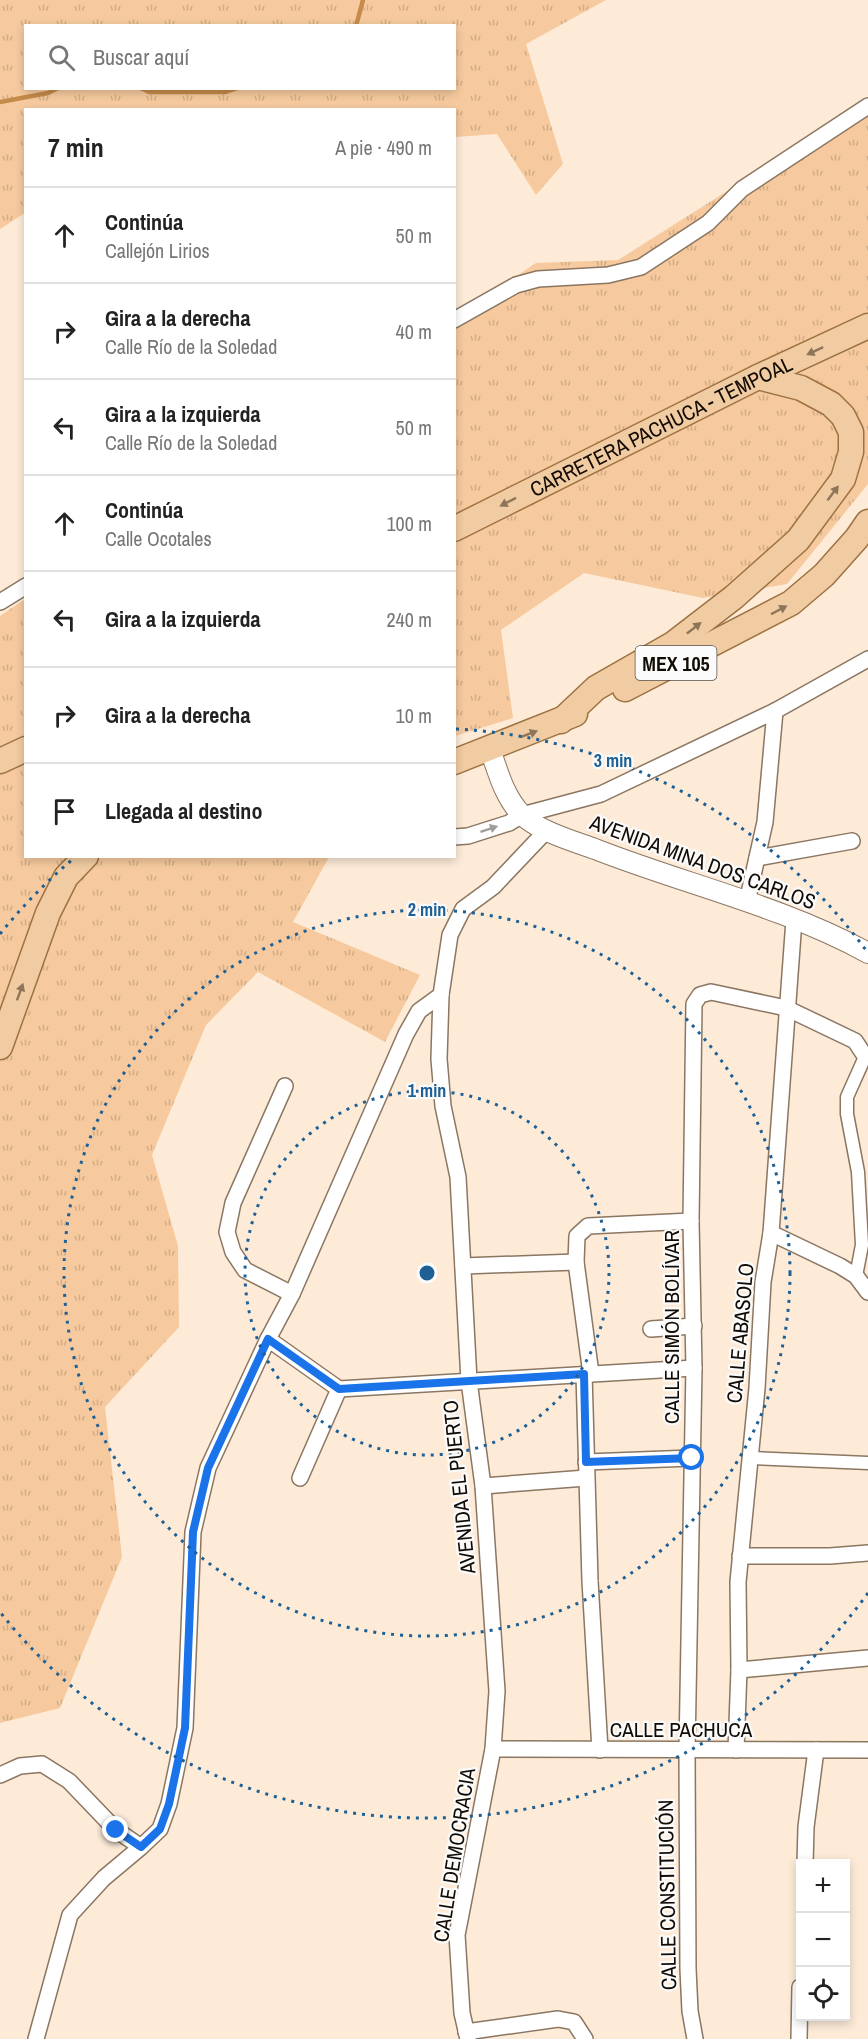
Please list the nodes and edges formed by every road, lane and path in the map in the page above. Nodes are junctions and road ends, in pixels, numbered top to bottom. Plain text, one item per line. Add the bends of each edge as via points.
1 (868, 106) edge
2 (456, 319) edge
3 (868, 326) edge
4 (758, 377) junction
5 (868, 522) edge
6 (456, 528) edge
7 (24, 587) edge
8 (0, 602) edge
9 (868, 659) edge
10 (775, 711) junction
11 (561, 721) junction
12 (490, 749) junction
13 (24, 750) edge
14 (0, 761) edge
15 (456, 761) edge
16 (522, 815) junction
17 (547, 831) junction
18 (456, 837) edge
19 (852, 841) dead end
20 (84, 858) edge
21 (757, 858) junction
22 (747, 902) junction
23 (794, 920) junction
24 (868, 953) edge
25 (441, 995) junction
26 (786, 1008) junction
27 (0, 1047) edge
28 (863, 1053) joint
29 (285, 1086) dead end
30 (691, 1221) junction
31 (771, 1233) junction
32 (576, 1262) junction
33 (463, 1266) junction
34 (856, 1276) junction
35 (868, 1292) edge
36 (292, 1294) junction
37 (694, 1326) junction
38 (651, 1329) dead end
39 (268, 1339) junction
40 (694, 1368) junction
41 (588, 1374) junction
42 (469, 1381) junction
43 (339, 1389) junction
44 (692, 1458) junction
45 (750, 1458) junction
46 (586, 1462) junction
47 (868, 1463) edge
48 (300, 1478) dead end
49 (586, 1478) junction
50 (483, 1485) junction
51 (868, 1553) edge
52 (740, 1556) junction
53 (868, 1658) edge
54 (739, 1670) junction
55 (493, 1749) junction
56 (600, 1749) junction
57 (687, 1750) junction
58 (736, 1750) junction
59 (816, 1750) junction
60 (868, 1750) edge
61 (0, 1775) edge
62 (141, 1847) junction
63 (805, 1859) edge
64 (800, 2021) edge
65 (467, 2036) edge
66 (36, 2039) edge
67 (585, 2039) edge
68 (695, 2039) edge
69 (799, 2039) edge

1 - 2 street via 742,189 708,224 641,267 608,275 538,279 516,285
3 -> 4 main road, CARRETERA PACHUCA - TEMPOAL
4 -> 6 main road, CARRETERA PACHUCA - TEMPOAL
11 -> 4 main road via 596,688 673,644 734,597 798,540 843,479 851,452 851,432 843,416 831,404 801,388
11 -> 5 main road, MEX 105 via 790,603 824,574
7 - 8 street
9 - 10 street
10 - 16 street via 601,794
10 - 21 street via 765,822
12 -> 11 main road, MEX 105
12 - 15 main road, MEX 105
12 - 16 street, AVENIDA MINA DOS CARLOS via 505,792
13 - 14 main road
16 - 17 street, AVENIDA MINA DOS CARLOS
18 -> 16 street via 509,823
17 - 22 street, AVENIDA MINA DOS CARLOS
17 - 25 street, AVENIDA EL PUERTO via 493,887 463,909 450,935
19 - 21 street
27 -> 20 main road via 48,913 66,877
21 - 22 street
22 - 23 street, AVENIDA MINA DOS CARLOS
23 - 24 street, AVENIDA MINA DOS CARLOS
23 - 26 street, CALLE ABASOLO
25 - 33 street, AVENIDA EL PUERTO via 439,1059 443,1106 458,1178
25 - 36 street via 419,1011 406,1034
26 - 28 street via 855,1041
26 - 30 street, CALLE SIMÓN BOLÍVAR via 711,992 700,995 694,1004
26 - 31 street, CALLE ABASOLO
28 - 34 street via 847,1097 858,1172 862,1245
29 - 36 street via 233,1203 227,1232 233,1252 245,1270
30 - 32 street via 588,1226 578,1236
30 - 37 street, CALLE SIMÓN BOLÍVAR
31 - 34 street
31 - 45 street, CALLE ABASOLO via 763,1282
32 - 33 street
32 - 41 street
33 - 42 street, AVENIDA EL PUERTO
34 - 35 street
36 - 39 street
37 - 38 street
37 - 40 street, CALLE SIMÓN BOLÍVAR
39 - 43 street
39 - 62 street via 208,1468 193,1532 185,1728 160,1829
40 - 41 street
40 - 44 street, CALLE SIMÓN BOLÍVAR
41 - 42 street
41 - 46 street
42 - 43 street
42 - 50 street, AVENIDA EL PUERTO
43 - 48 street
44 - 46 street
44 - 57 street, CALLE SIMÓN BOLÍVAR
45 - 47 street
45 - 52 street, CALLE ABASOLO
46 - 49 street
49 - 50 street
49 - 56 street
50 - 55 street, AVENIDA EL PUERTO via 497,1691
51 - 52 street
52 - 54 street, CALLE ABASOLO
53 - 54 street
54 - 58 street, CALLE ABASOLO
55 - 56 street, CALLE PACHUCA
55 - 65 street, CALLE DEMOCRACIA via 457,1935
56 - 57 street, CALLE PACHUCA
57 - 58 street, CALLE PACHUCA
57 - 68 street, CALLE CONSTITUCIÓN via 688,1969
58 - 59 street, CALLE PACHUCA
59 - 60 street, CALLE PACHUCA
59 - 63 street
61 - 62 street via 20,1766 42,1764 69,1781 116,1830
62 - 66 street via 104,1878 70,1915
64 - 69 street
65 - 67 street via 558,2019 574,2022

